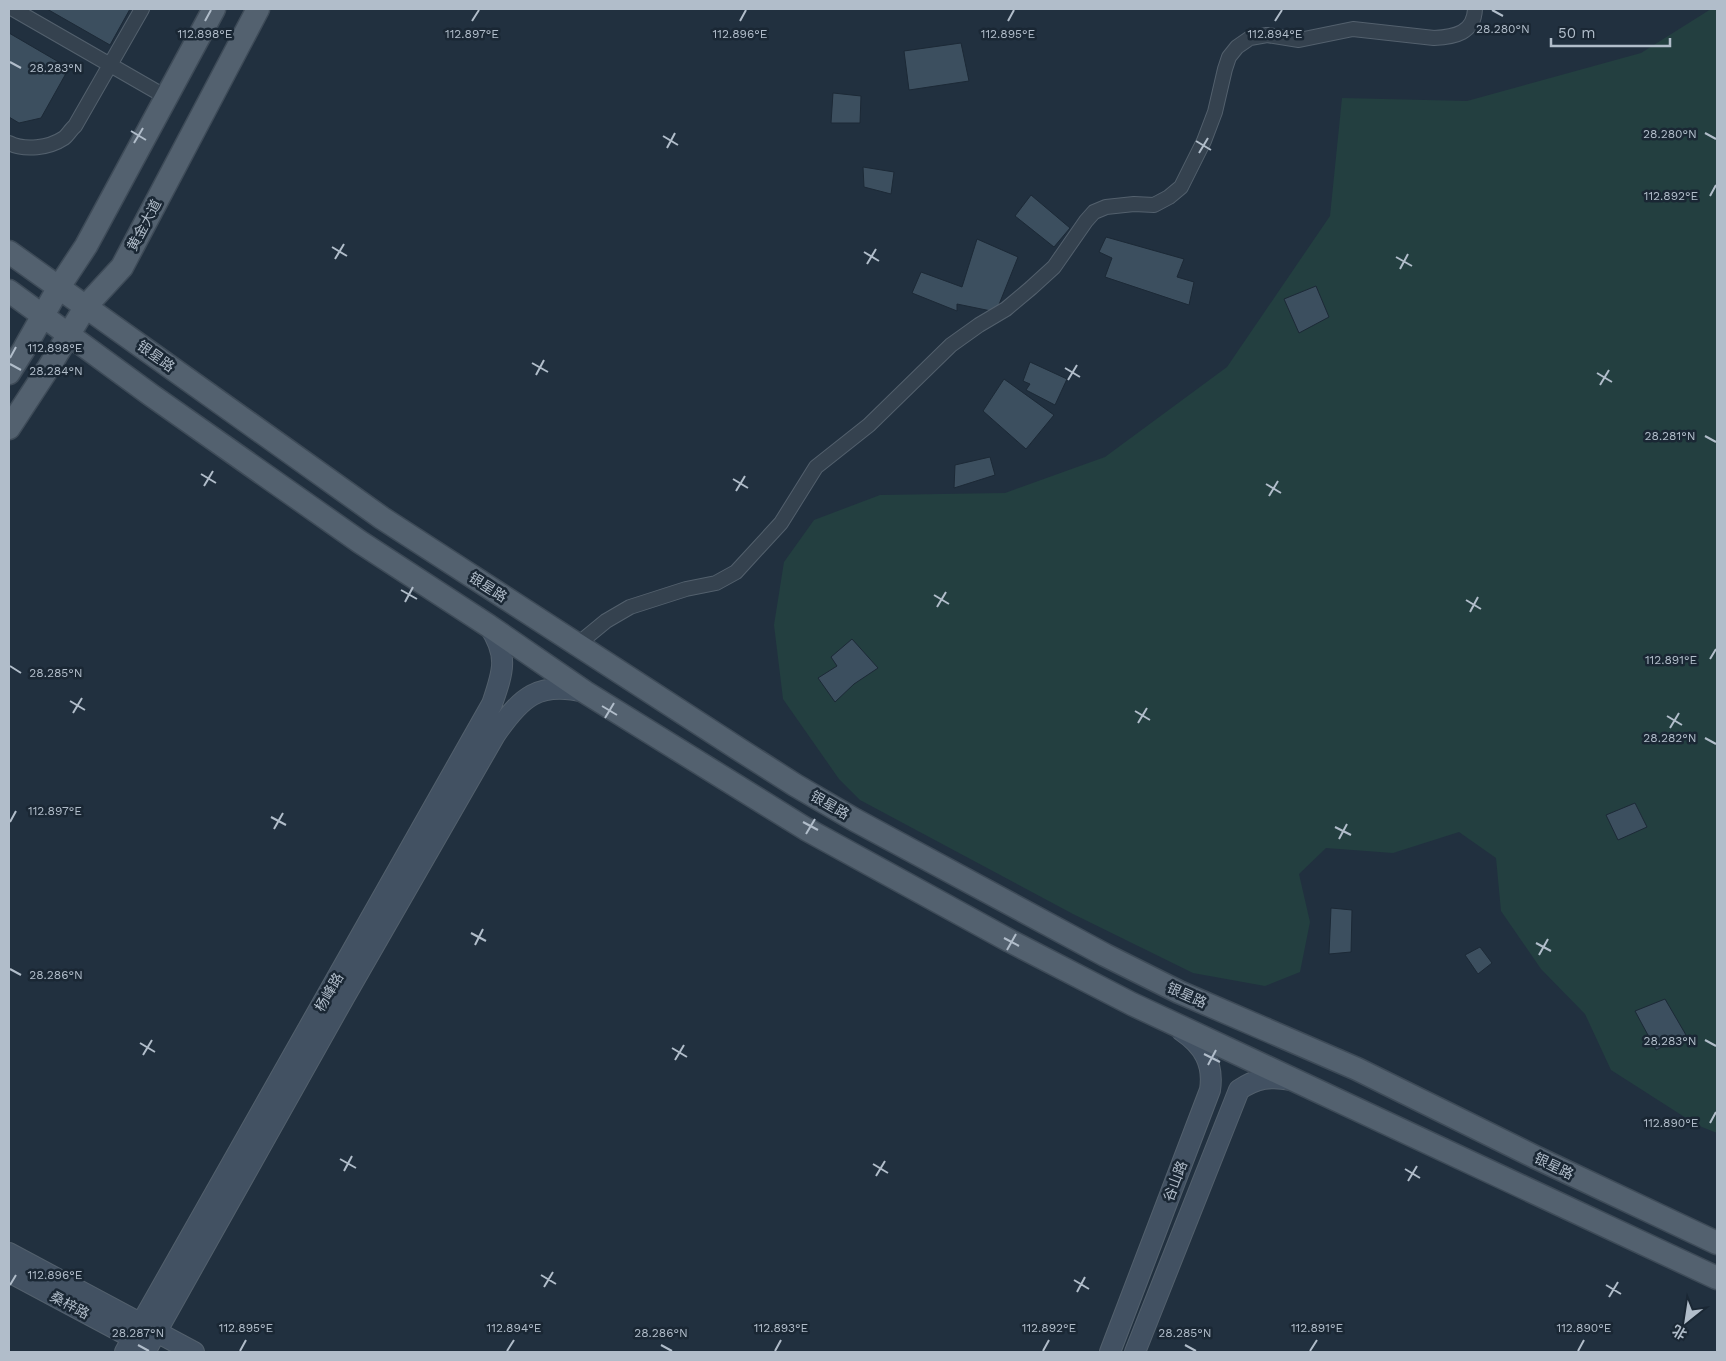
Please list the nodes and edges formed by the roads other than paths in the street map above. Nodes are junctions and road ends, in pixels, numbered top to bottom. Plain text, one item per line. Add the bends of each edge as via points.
1 (12, 9) edge
2 (142, 9) edge
3 (214, 9) edge
4 (258, 9) edge
5 (1475, 9) edge
6 (110, 65) junction
7 (166, 97) junction
8 (9, 143) edge
9 (9, 252) edge
10 (59, 287) junction
11 (9, 291) edge
12 (86, 306) junction
13 (43, 316) junction
14 (69, 335) junction
15 (9, 373) edge
16 (9, 428) edge
17 (489, 626) junction
18 (578, 644) junction
19 (585, 692) junction
20 (1171, 1022) junction
21 (1302, 1083) junction
22 (1717, 1244) edge
23 (9, 1253) edge
24 (9, 1272) edge
25 (1717, 1278) edge
26 (144, 1343) edge
27 (194, 1352) edge
28 (1110, 1352) edge
29 (1135, 1352) edge

1 - 6 street
2 - 6 street
3 - 7 main road
4 - 12 main road, 黄金大道 via 122,267
5 - 18 street via 1474,19 1467,30 1445,38 1353,29 1299,40 1267,34 1250,38 1237,47 1229,57 1204,141 1181,187 1154,205 1106,207 1094,212 1054,267 1006,309 951,345 869,425 816,467 782,523 736,572 716,583 630,607
6 - 7 street
6 - 8 street via 75,126 64,138 29,148
7 - 10 main road via 86,246
9 - 10 main road, 银星路
10 - 12 main road, 银星路
10 - 13 main road
11 - 13 main road
12 - 14 main road, 黄金大道
12 - 18 main road, 银星路 via 382,518
13 - 14 main road
13 - 15 main road
14 - 16 main road, 黄金大道
14 - 17 main road via 274,484
17 - 19 main road
17 - 26 main road, 杨峰路 via 502,651 500,681 492,704
18 - 22 main road, 银星路 via 795,785 1104,955 1179,992 1357,1069
19 - 20 main road via 806,829 1010,941
19 - 26 main road, 杨峰路 via 559,687 532,695 518,705 495,734
20 - 21 main road
20 - 28 main road, 谷山路 via 1205,1054 1212,1078 1210,1090
21 - 25 main road
21 - 29 main road, 谷山路 via 1262,1079 1239,1090
23 - 26 main road, 桑梓路
24 - 26 main road, 桑梓路
26 - 27 main road, 桑梓路

